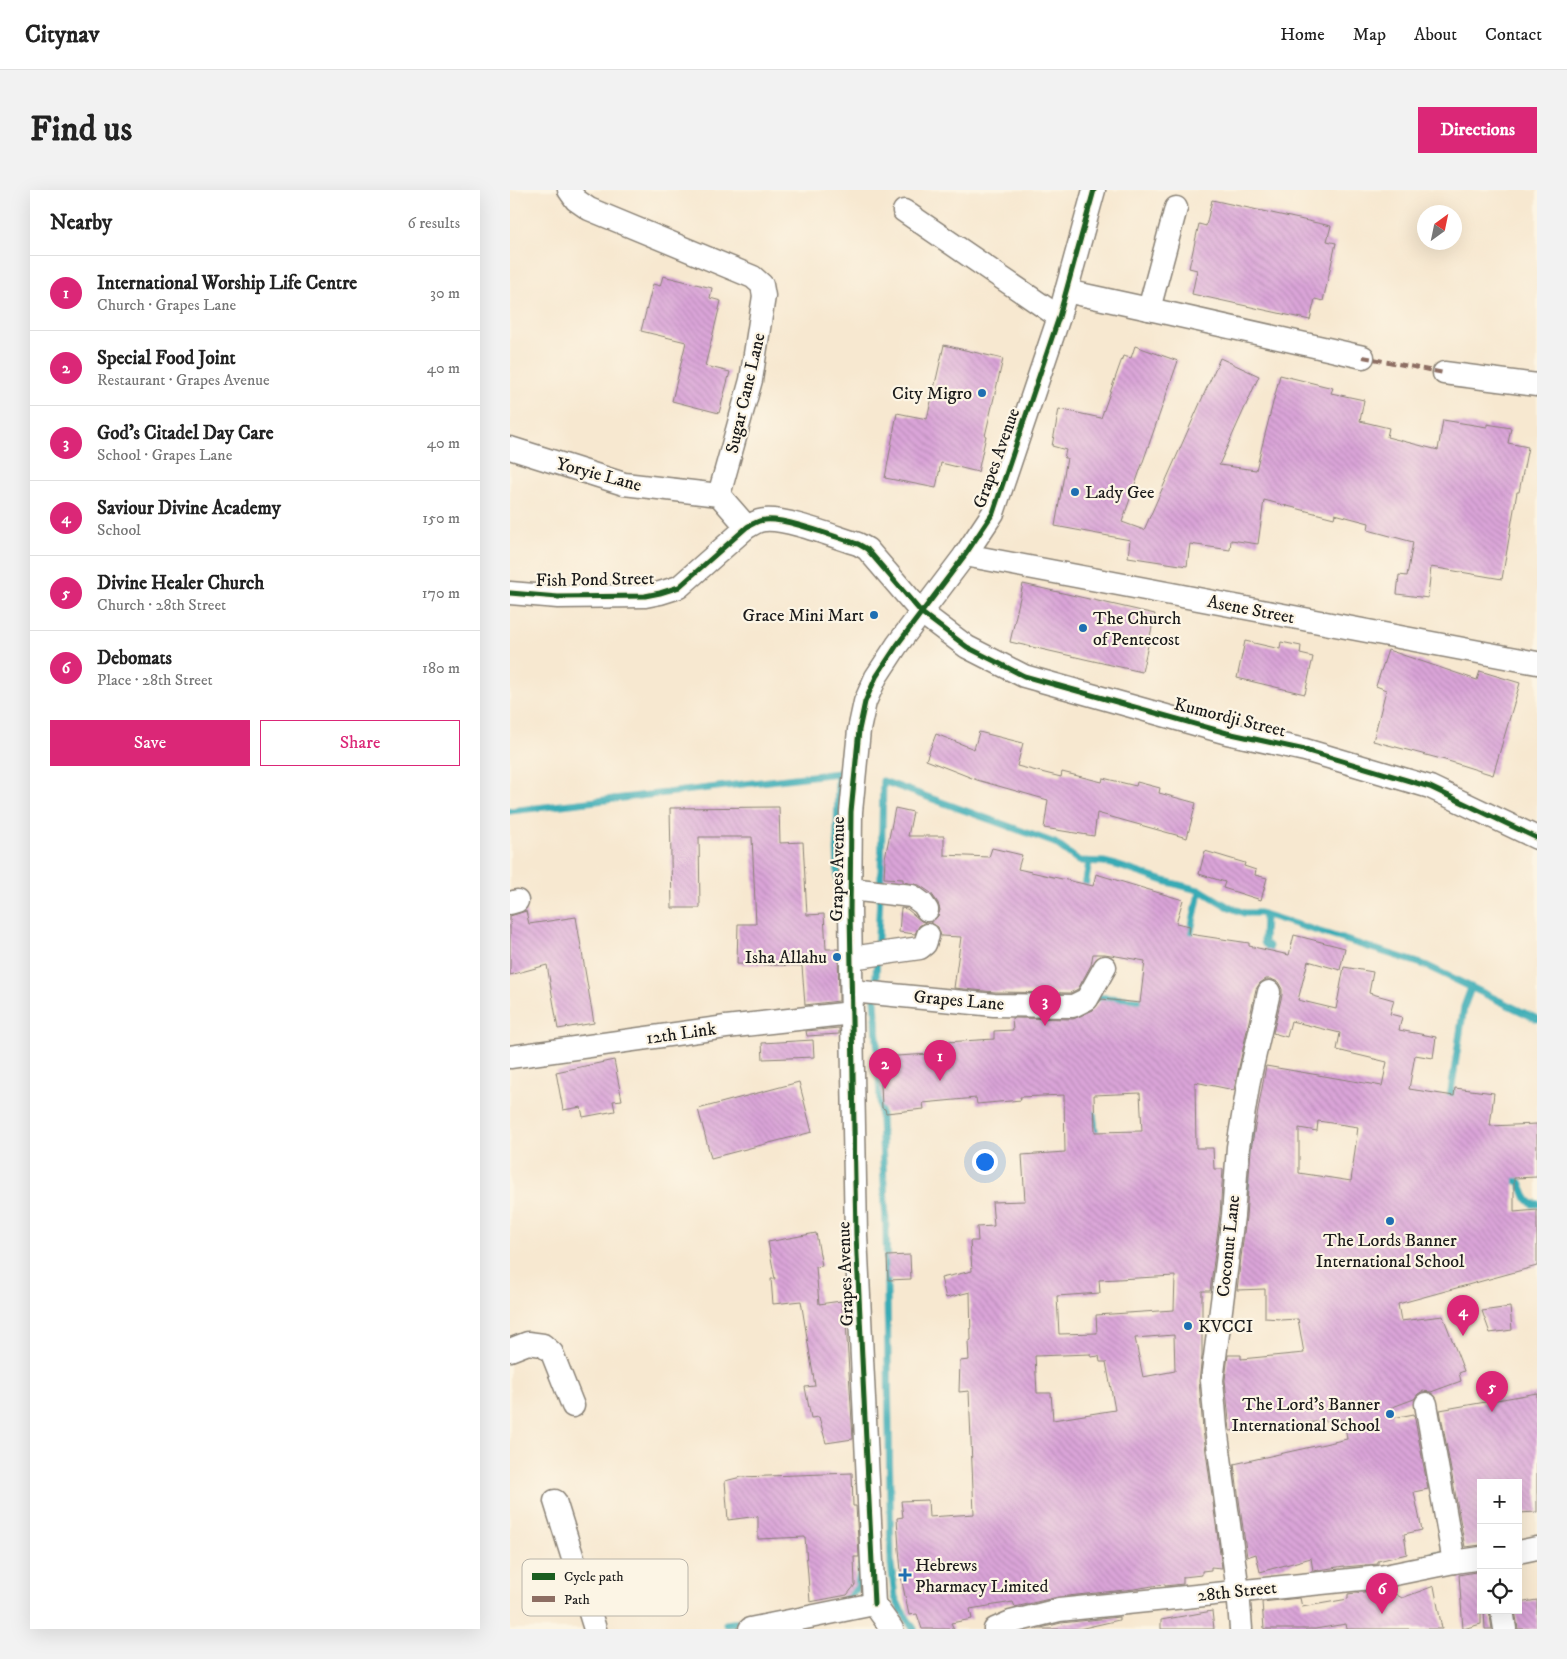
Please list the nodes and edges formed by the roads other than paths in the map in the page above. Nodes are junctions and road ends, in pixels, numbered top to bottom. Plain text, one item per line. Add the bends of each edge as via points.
1 (569, 190) edge
2 (1094, 190) edge
3 (1176, 208) dead end
4 (904, 211) dead end
5 (1066, 291) junction
6 (1149, 309) junction
7 (1059, 317) junction
8 (1363, 356) dead end
9 (1444, 374) dead end
10 (1537, 385) edge
11 (510, 448) edge
12 (719, 495) junction
13 (747, 527) junction
14 (965, 555) junction
15 (510, 593) edge
16 (922, 613) junction
17 (1537, 663) edge
18 (1537, 838) edge
19 (850, 888) junction
20 (927, 910) dead end
21 (928, 935) dead end
22 (851, 958) junction
23 (1105, 968) dead end
24 (852, 990) junction
25 (1269, 992) dead end
26 (852, 1014) junction
27 (510, 1056) edge
28 (510, 1350) edge
29 (1426, 1404) dead end
30 (573, 1406) dead end
31 (555, 1501) dead end
32 (1537, 1548) edge
33 (1522, 1551) edge
34 (573, 1559) edge
35 (1477, 1559) edge
36 (1454, 1562) junction
37 (1238, 1591) junction
38 (874, 1604) junction
39 (1503, 1614) edge
40 (591, 1616) edge
41 (595, 1629) edge
42 (750, 1629) edge
43 (892, 1629) edge
44 (995, 1629) edge
45 (1241, 1629) edge
46 (1505, 1629) edge

1 - 12 street, Sugar Cane Lane via 589,209 753,277 762,285 764,296 751,380
2 - 5 street, Grapes Avenue
3 - 6 street
4 - 7 street
5 - 6 street
5 - 7 street, Grapes Avenue
6 - 8 street
7 - 14 street, Grapes Avenue via 993,513
9 - 10 street
11 - 12 street, Yoryie Lane via 624,484
12 - 13 street
13 - 15 street, Fish Pond Street via 679,587 660,593 558,597
13 - 16 street, Fish Pond Street via 759,521 779,521 858,544 867,549
14 - 16 street, Grapes Avenue
14 - 17 street, Asene Street
16 - 18 street, Kumordji Street via 967,647 1024,676 1227,733 1305,750 1430,787
16 - 19 street, Grapes Avenue via 876,677 864,702 852,812
19 - 20 street via 912,896
19 - 22 street, Grapes Avenue
21 - 22 street via 920,948
22 - 24 street, Grapes Avenue
23 - 24 street, Grapes Lane via 1088,1000 1073,1006 994,1005
24 - 26 street, Grapes Avenue
25 - 37 street, Coconut Lane via 1238,1147 1233,1216 1212,1380
26 - 27 street, 12th Link
26 - 38 street, Grapes Avenue via 856,1235
28 - 30 street via 528,1343 543,1346 552,1353
29 - 36 street
31 - 34 street
32 - 33 street
35 - 36 street, 28th Street
36 - 37 street, 28th Street via 1380,1577
37 - 44 street, 28th Street via 1059,1610
37 - 45 street, Coconut Lane
38 - 42 street
38 - 43 street
39 - 46 street
40 - 41 street

